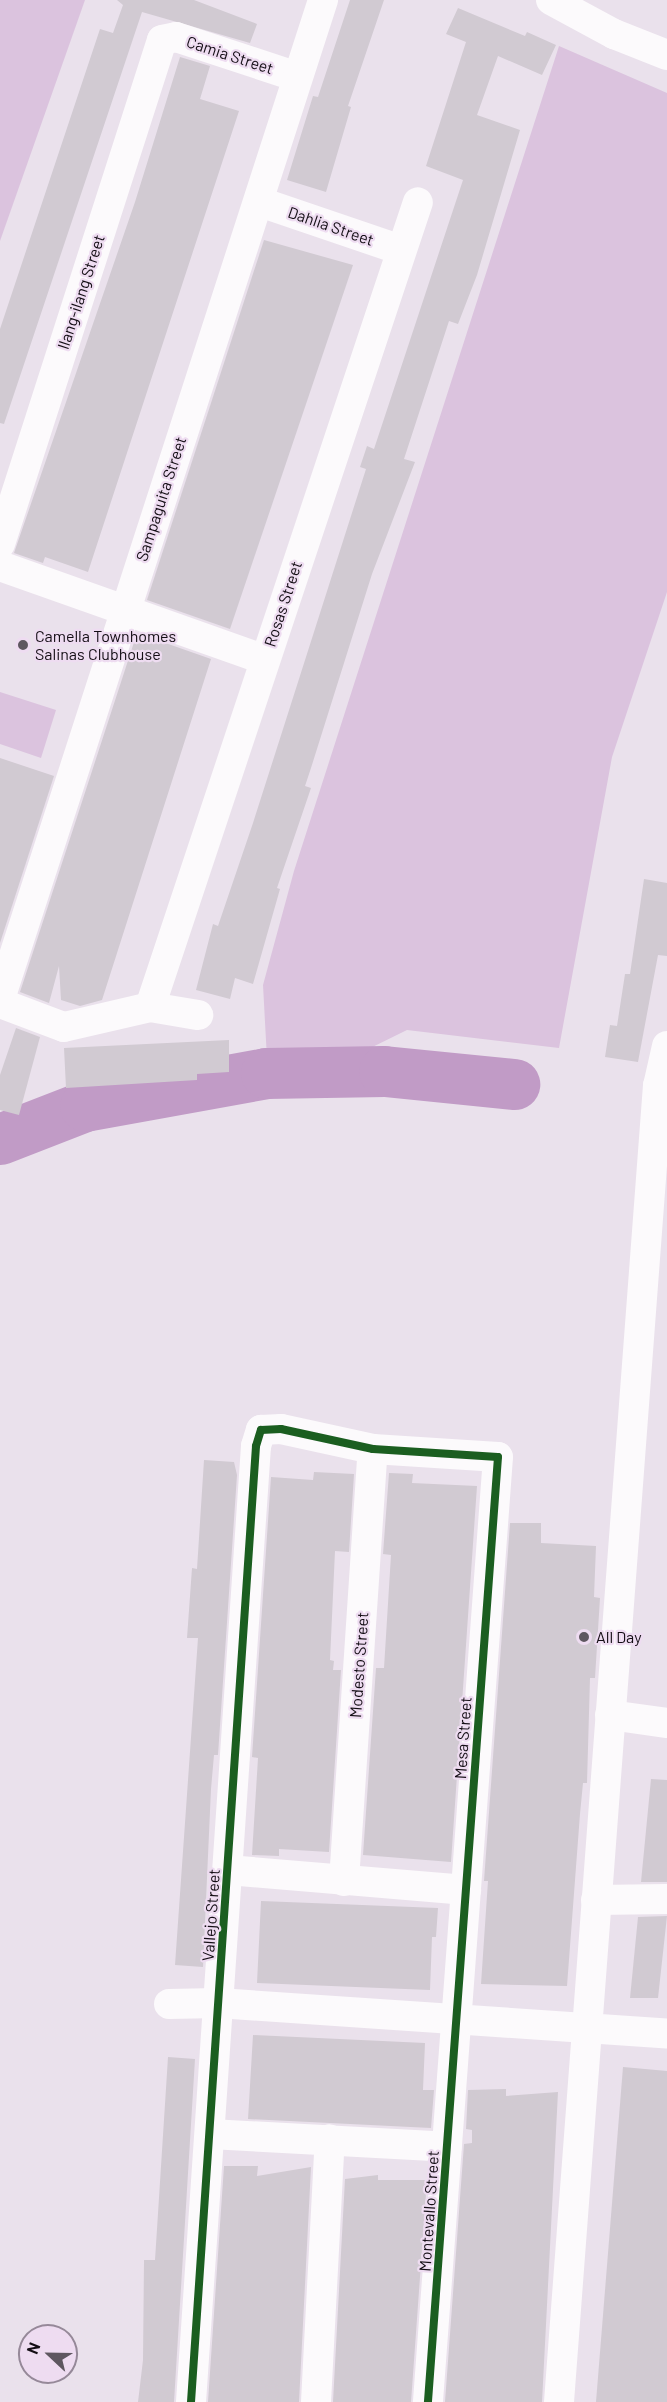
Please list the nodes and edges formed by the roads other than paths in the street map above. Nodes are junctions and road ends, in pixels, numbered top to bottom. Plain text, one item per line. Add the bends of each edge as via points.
1 (324, 0) edge
2 (551, 0) edge
3 (162, 40) joint
4 (667, 55) edge
5 (298, 77) junction
6 (260, 202) junction
7 (418, 202) dead end
8 (401, 250) junction
9 (0, 544) edge
10 (0, 566) edge
11 (124, 612) junction
12 (265, 660) junction
13 (0, 1001) edge
14 (150, 1007) junction
15 (198, 1015) dead end
16 (667, 1046) edge
17 (373, 1449) junction
18 (610, 1715) junction
19 (667, 1724) edge
20 (228, 1870) junction
21 (344, 1881) junction
22 (466, 1890) junction
23 (667, 1899) edge
24 (596, 1900) junction
25 (218, 2003) junction
26 (169, 2004) dead end
27 (456, 2022) junction
28 (586, 2029) junction
29 (667, 2034) edge
30 (210, 2134) junction
31 (330, 2139) junction
32 (447, 2147) junction
33 (191, 2402) edge
34 (316, 2402) edge
35 (428, 2402) edge
36 (559, 2402) edge

1 - 5 street, Sampaguita Street
2 - 4 street via 614,34
3 - 5 street, Camia Street via 176,37
3 - 9 street, Ilang-ilang Street
5 - 6 street, Sampaguita Street
6 - 8 street, Dahlia Street
6 - 11 street, Sampaguita Street
7 - 8 street, Rosas Street
8 - 12 street, Rosas Street
10 - 11 street
11 - 12 street
11 - 13 street, Sampaguita Street
12 - 14 street, Rosas Street
13 - 14 street via 64,1028
14 - 15 street
16 - 18 street via 658,1086
17 - 20 street, Vallejo Street via 282,1429 261,1430 256,1446
17 - 21 street, Modesto Street
17 - 22 street, Mesa Street via 498,1457
18 - 19 street
18 - 24 street
20 - 21 street
20 - 25 street, Vallejo Street
21 - 22 street
22 - 27 street, Mesa Street
23 - 24 street
24 - 28 street
25 - 26 street
25 - 27 street
25 - 30 street, Vallejo Street
27 - 28 street
27 - 32 street, Montevallo Street
28 - 29 street
28 - 36 street
30 - 31 street
30 - 33 street, Vallejo Street
31 - 32 street
31 - 34 street
32 - 35 street, Montevallo Street

